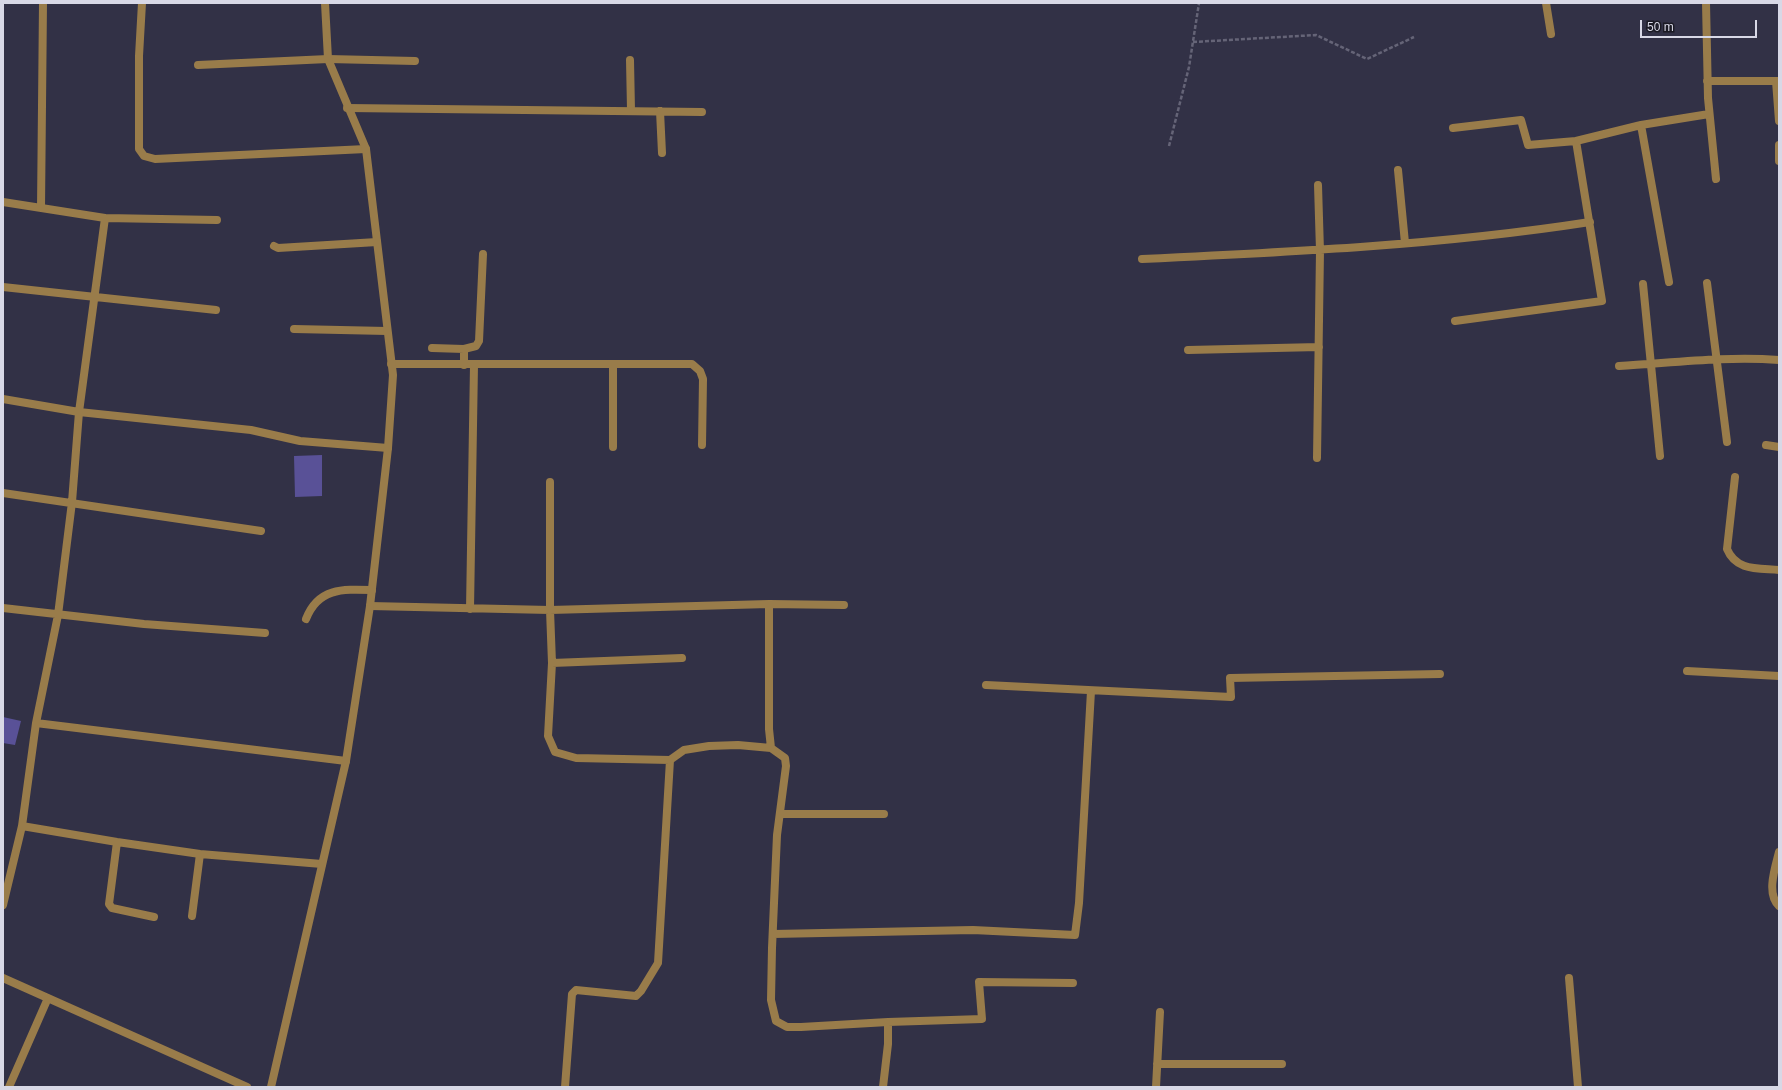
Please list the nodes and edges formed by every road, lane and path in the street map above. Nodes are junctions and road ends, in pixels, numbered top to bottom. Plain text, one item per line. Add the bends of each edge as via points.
1 (43, 3) edge
2 (142, 3) edge
3 (325, 3) edge
4 (1200, 3) edge
5 (1546, 3) edge
6 (1706, 3) edge
7 (1551, 34) dead end
8 (1414, 37) dead end
9 (1193, 42) junction
10 (328, 59) junction
11 (630, 60) dead end
12 (415, 61) dead end
13 (198, 65) dead end
14 (1707, 81) junction
15 (1778, 81) edge
16 (347, 108) junction
17 (631, 110) junction
18 (660, 111) junction
19 (702, 112) dead end
20 (1710, 114) junction
21 (1779, 121) edge
22 (1641, 125) junction
23 (1454, 128) dead end
24 (1576, 141) junction
25 (1779, 144) edge
26 (1169, 146) dead end
27 (366, 149) junction
28 (662, 153) dead end
29 (1779, 161) edge
30 (1398, 170) dead end
31 (1716, 179) dead end
32 (1318, 186) dead end
33 (3, 202) edge
34 (41, 208) junction
35 (105, 218) junction
36 (217, 220) dead end
37 (1590, 222) junction
38 (377, 242) junction
39 (1405, 243) junction
40 (274, 246) dead end
41 (1320, 251) junction
42 (483, 254) dead end
43 (1142, 258) dead end
44 (1670, 282) dead end
45 (1707, 283) dead end
46 (1643, 284) dead end
47 (3, 287) edge
48 (94, 297) junction
49 (216, 310) dead end
50 (1455, 321) dead end
51 (294, 330) dead end
52 (388, 331) junction
53 (1319, 347) junction
54 (432, 348) dead end
55 (464, 349) junction
56 (1188, 350) dead end
57 (1717, 359) junction
58 (1779, 360) edge
59 (391, 364) junction
60 (613, 364) junction
61 (1651, 364) junction
62 (464, 365) junction
63 (474, 365) junction
64 (1619, 366) dead end
65 (3, 400) edge
66 (79, 412) junction
67 (1727, 442) dead end
68 (702, 445) dead end
69 (1766, 445) dead end
70 (613, 446) dead end
71 (1779, 447) edge
72 (388, 448) junction
73 (1660, 456) dead end
74 (1317, 458) dead end
75 (1735, 477) dead end
76 (550, 482) dead end
77 (3, 493) edge
78 (72, 502) junction
79 (261, 531) dead end
80 (1779, 570) edge
81 (372, 590) junction
82 (769, 604) junction
83 (844, 605) dead end
84 (370, 606) junction
85 (3, 608) edge
86 (470, 609) junction
87 (550, 610) junction
88 (58, 615) junction
89 (306, 619) dead end
90 (264, 633) dead end
91 (682, 658) dead end
92 (552, 663) junction
93 (1687, 671) dead end
94 (1440, 674) dead end
95 (1779, 676) edge
96 (986, 686) dead end
97 (1091, 690) junction
98 (36, 723) junction
99 (771, 748) junction
100 (670, 760) junction
101 (346, 761) junction
102 (780, 814) junction
103 (884, 814) dead end
104 (22, 826) junction
105 (117, 842) junction
106 (1779, 852) edge
107 (200, 854) junction
108 (322, 864) junction
109 (3, 905) edge
110 (1779, 906) edge
111 (192, 916) dead end
112 (154, 917) dead end
113 (773, 934) junction
114 (3, 978) edge
115 (1569, 978) dead end
116 (1073, 983) dead end
117 (48, 998) junction
118 (1160, 1012) dead end
119 (888, 1022) junction
120 (1157, 1064) junction
121 (1282, 1064) dead end
122 (9, 1087) edge
123 (247, 1087) edge
124 (271, 1087) edge
125 (565, 1087) edge
126 (883, 1087) edge
127 (1156, 1087) edge
128 (1578, 1087) edge

1 - 34 street
2 - 27 street via 139,149 144,156 155,159
3 - 10 street
4 - 9 path
5 - 7 street
6 - 14 street
8 - 9 path via 1366,59 1316,35
9 - 26 path
10 - 12 street
10 - 13 street
10 - 16 street
11 - 17 street
14 - 15 street
14 - 20 street
15 - 21 street
16 - 17 street
16 - 27 street
17 - 18 street
18 - 19 street
18 - 28 street
20 - 22 street
20 - 31 street
22 - 24 street
22 - 44 street
23 - 24 street via 1521,120 1526,142 1530,146
24 - 37 street
25 - 29 street
27 - 38 street
30 - 39 street
32 - 41 street
33 - 34 street
34 - 35 street
35 - 36 street
35 - 48 street
37 - 39 street
37 - 50 street via 1602,301
38 - 40 street via 278,248
38 - 52 street
39 - 41 street
41 - 43 street
41 - 53 street
42 - 55 street via 479,341 476,346
45 - 57 street
46 - 61 street
47 - 48 street
48 - 49 street
48 - 66 street
51 - 52 street
52 - 59 street
53 - 56 street
53 - 74 street
54 - 55 street
55 - 62 street
57 - 58 street
57 - 61 street
57 - 67 street
59 - 62 street
59 - 72 street via 393,375
60 - 63 street
60 - 68 street via 692,364 700,371 703,380
60 - 70 street
61 - 64 street
61 - 73 street
62 - 63 street
63 - 86 street
65 - 66 street
66 - 72 street via 251,430 300,441
66 - 78 street
69 - 71 street
72 - 81 street
75 - 80 street via 1727,549 1731,559 1742,566
76 - 87 street
77 - 78 street
78 - 79 street
78 - 88 street
81 - 84 street
81 - 89 street via 338,591 324,596 310,607
82 - 83 street
82 - 87 street
82 - 99 street via 768,699
84 - 86 street
84 - 101 street
85 - 88 street
86 - 87 street
87 - 92 street
88 - 90 street
88 - 98 street
91 - 92 street
92 - 100 street via 548,736 555,752 576,758
93 - 95 street
94 - 97 street via 1230,678 1232,697
96 - 97 street
97 - 113 street via 1075,935 973,930
98 - 101 street
98 - 104 street
99 - 100 street via 709,746 684,750
99 - 102 street via 785,758
100 - 125 street via 658,963 636,996 576,990 572,994
101 - 108 street
102 - 103 street
102 - 113 street
104 - 105 street
104 - 109 street
105 - 107 street
105 - 112 street via 109,904 112,908
106 - 110 street via 1772,892
107 - 108 street
107 - 111 street
108 - 124 street
113 - 119 street via 771,1000 776,1021 787,1027
114 - 117 street
115 - 128 street
116 - 119 street via 979,982 982,1019
117 - 122 street
117 - 123 street
118 - 120 street
119 - 126 street
120 - 121 street
120 - 127 street

